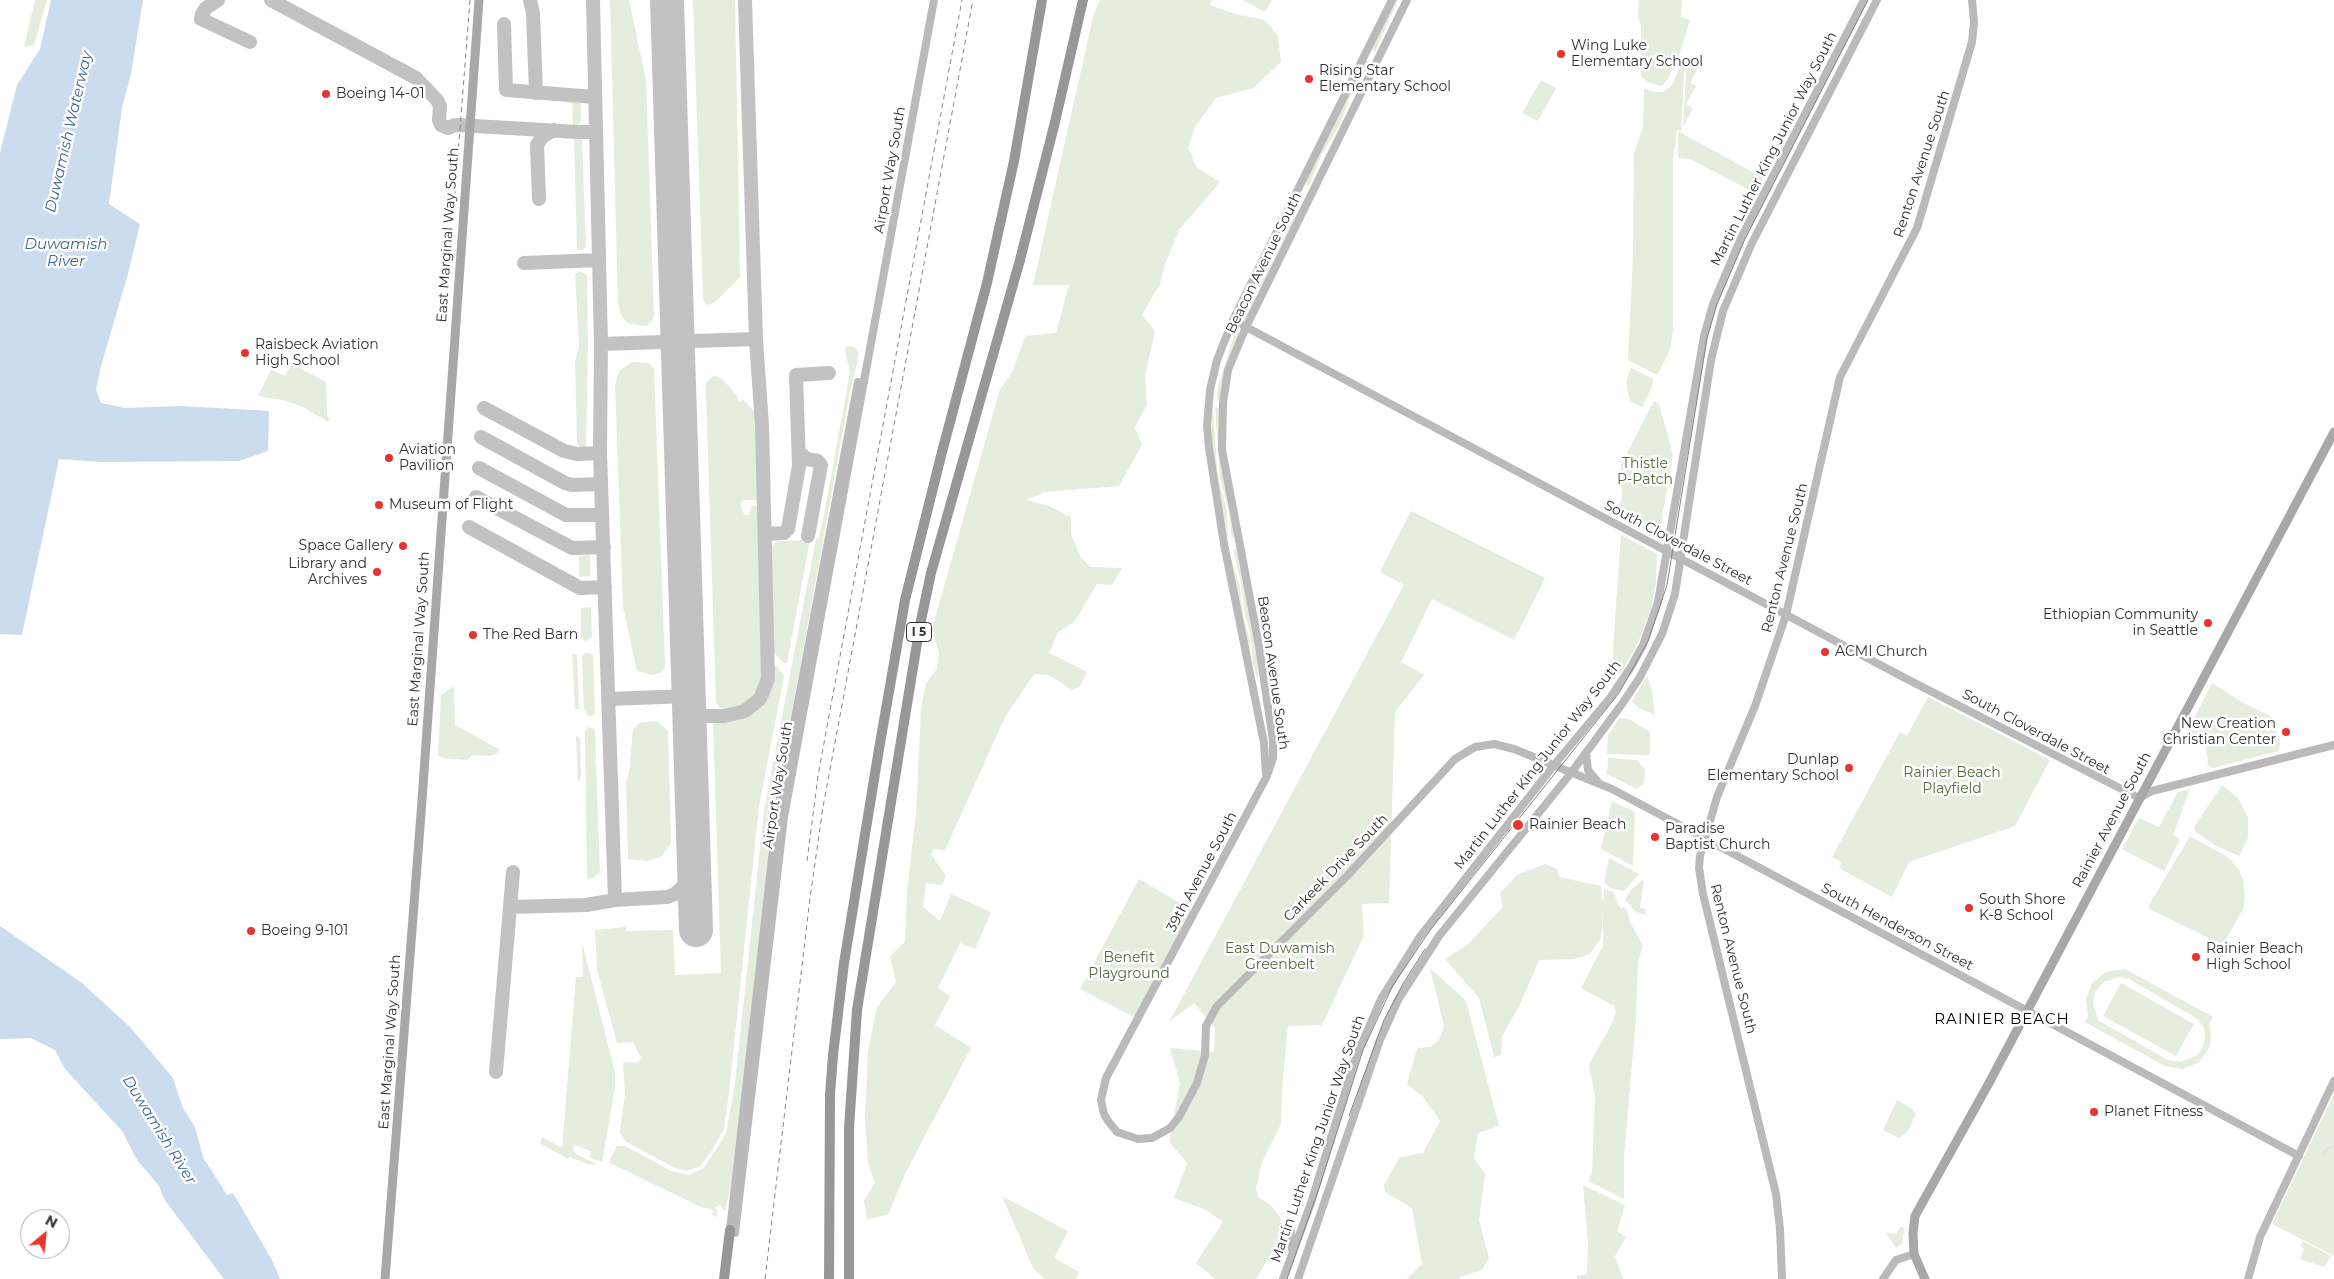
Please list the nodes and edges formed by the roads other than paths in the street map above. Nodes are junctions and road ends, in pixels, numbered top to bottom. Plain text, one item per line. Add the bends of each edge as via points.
1 (479, 0) edge
2 (934, 0) edge
3 (1042, 0) edge
4 (1082, 0) edge
5 (1392, 0) edge
6 (1407, 0) edge
7 (1864, 0) edge
8 (1877, 0) edge
9 (1972, 0) edge
10 (1233, 320) junction
11 (1246, 327) junction
12 (2334, 432) edge
13 (1667, 551) junction
14 (1681, 558) junction
15 (1786, 615) junction
16 (2334, 745) edge
17 (1475, 747) joint
18 (1586, 754) junction
19 (1554, 765) junction
20 (1571, 773) junction
21 (1266, 777) junction
22 (1599, 784) junction
23 (2139, 798) junction
24 (1704, 838) junction
25 (2027, 1010) junction
26 (1117, 1057) joint
27 (2334, 1081) edge
28 (2299, 1156) junction
29 (1290, 1221) dead end
30 (732, 1231) junction
31 (1914, 1254) junction
32 (1292, 1255) junction
33 (385, 1279) edge
34 (724, 1279) edge
35 (730, 1279) edge
36 (829, 1279) edge
37 (849, 1279) edge
38 (1283, 1279) edge
39 (1298, 1279) edge
40 (1782, 1279) edge
41 (1883, 1279) edge
42 (1925, 1279) edge
43 (2248, 1279) edge

1 - 33 main road, East Marginal Way South
2 - 30 main road, Airport Way South via 777,814
3 - 36 highway, I 5 via 1014,162 987,283 906,600 878,749 833,1055
4 - 37 highway, I 5 via 1020,260 931,573 920,625 857,1010 849,1128
5 - 10 main road, Beacon Avenue South
6 - 11 main road, Beacon Avenue South
7 - 13 main road, Martin Luther King Junior Way South via 1744,232 1713,304 1704,336
8 - 14 main road, Martin Luther King Junior Way South via 1754,238 1724,311 1711,360
9 - 15 main road, Renton Avenue South via 1972,42 1917,228 1840,377
10 - 11 main road, South Cloverdale Street
10 - 21 main road, Beacon Avenue South via 1217,360 1210,390 1209,448 1224,544 1264,743
11 - 13 main road, South Cloverdale Street
11 - 21 main road, Beacon Avenue South via 1226,381 1222,450 1259,646 1273,741 1273,758
12 - 23 main road, Rainier Avenue South
13 - 14 main road, South Cloverdale Street
13 - 19 main road, Martin Luther King Junior Way South via 1658,602 1638,655 1610,698
14 - 15 main road, South Cloverdale Street
14 - 18 main road, Martin Luther King Junior Way South via 1672,607 1652,656
15 - 23 main road, South Cloverdale Street
15 - 24 main road, Renton Avenue South
16 - 23 main road via 2152,791
17 - 19 main road, South Henderson Street via 1506,746
17 - 26 main road, Carkeek Drive South via 1455,759 1347,876 1217,1006 1206,1026 1205,1055 1197,1083 1174,1123 1159,1135 1131,1138 1117,1132 1108,1121 1102,1107 1102,1093
18 - 20 main road, Martin Luther King Junior Way South
18 - 22 main road via 1588,770
19 - 20 main road, South Henderson Street
19 - 32 main road, Martin Luther King Junior Way South via 1419,938 1381,999 1356,1057
20 - 22 main road, South Henderson Street
20 - 39 main road, Martin Luther King Junior Way South via 1439,936 1398,1000 1380,1040
21 - 26 main road, 39th Avenue South
22 - 24 main road, South Henderson Street
23 - 25 main road, Rainier Avenue South
24 - 25 main road, South Henderson Street
24 - 40 main road, Renton Avenue South via 1699,868 1703,894 1776,1194
25 - 28 main road, South Henderson Street
25 - 31 main road, Rainier Avenue South via 1916,1215
27 - 28 main road
28 - 43 main road via 2260,1237
29 - 32 main road
30 - 34 highway
30 - 35 highway
31 - 41 main road via 1896,1260
31 - 42 main road, Rainier Avenue South
32 - 38 main road, Martin Luther King Junior Way South

